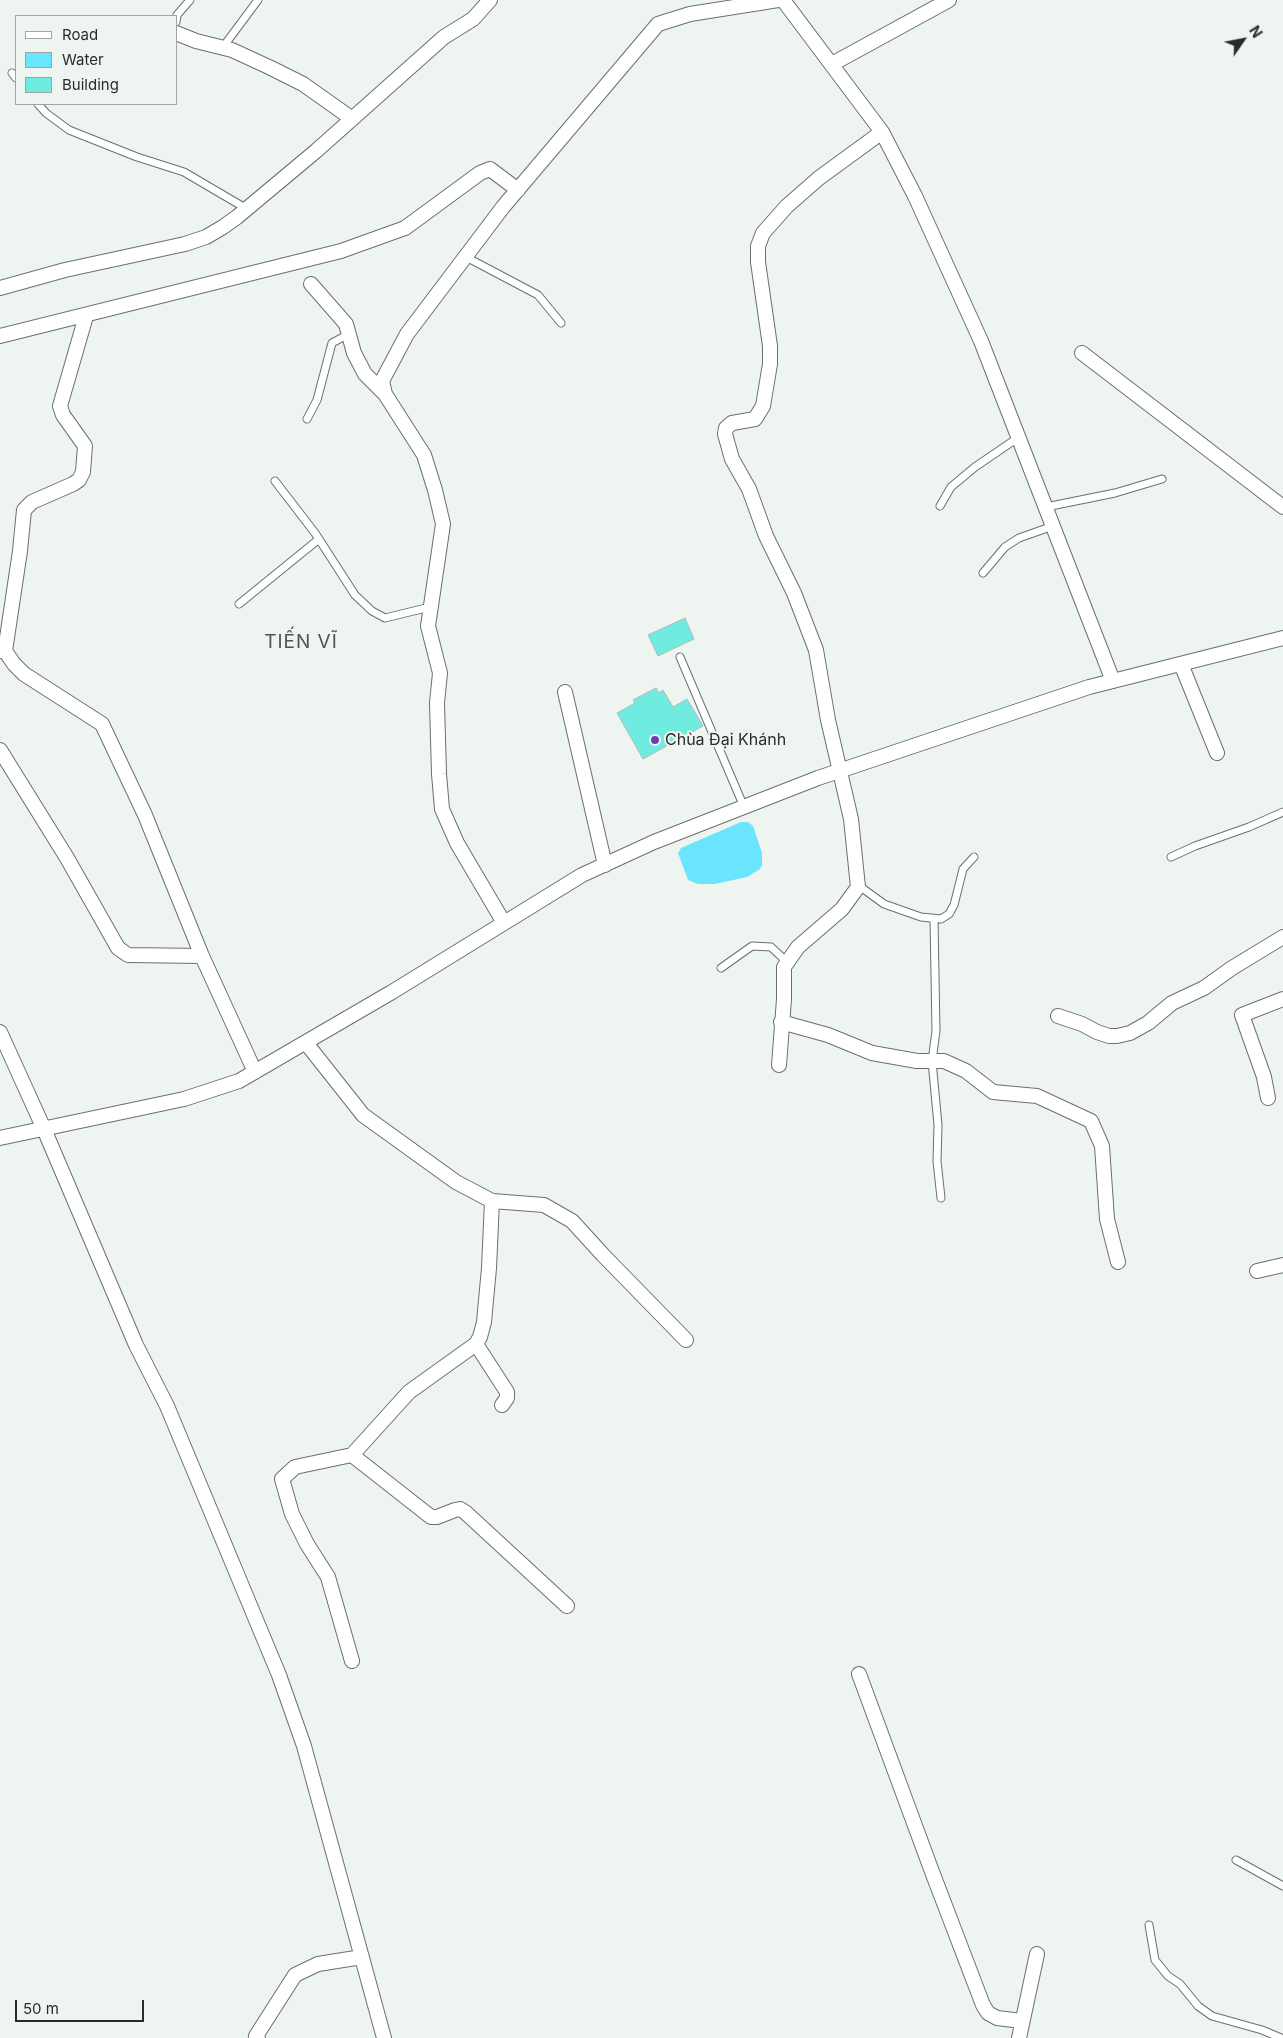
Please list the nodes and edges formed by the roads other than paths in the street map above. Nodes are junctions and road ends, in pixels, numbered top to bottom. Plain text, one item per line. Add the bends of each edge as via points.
1 (190, 0) edge
2 (258, 0) edge
3 (490, 0) edge
4 (778, 0) edge
5 (783, 0) edge
6 (950, 0) edge
7 (177, 15) edge
8 (178, 34) edge
9 (223, 47) junction
10 (832, 64) junction
11 (39, 105) edge
12 (351, 118) junction
13 (882, 132) junction
14 (518, 190) junction
15 (248, 209) junction
16 (466, 257) junction
17 (311, 284) dead end
18 (0, 288) edge
19 (86, 316) junction
20 (561, 323) dead end
21 (349, 334) junction
22 (0, 336) edge
23 (1082, 353) dead end
24 (385, 394) junction
25 (307, 419) dead end
26 (1019, 438) junction
27 (1162, 479) dead end
28 (275, 481) dead end
29 (940, 506) dead end
30 (1046, 507) junction
31 (1283, 508) edge
32 (1053, 526) junction
33 (319, 539) junction
34 (983, 573) dead end
35 (239, 604) dead end
36 (430, 607) junction
37 (1283, 638) edge
38 (3, 651) edge
39 (680, 657) dead end
40 (1181, 664) junction
41 (1113, 681) junction
42 (565, 692) dead end
43 (0, 750) edge
44 (1217, 753) dead end
45 (841, 771) junction
46 (744, 807) junction
47 (1283, 812) edge
48 (974, 857) dead end
49 (1171, 857) dead end
50 (605, 865) junction
51 (858, 885) junction
52 (934, 919) junction
53 (504, 923) junction
54 (1283, 937) edge
55 (202, 956) junction
56 (787, 962) junction
57 (720, 968) dead end
58 (1283, 999) edge
59 (1058, 1016) dead end
60 (781, 1022) junction
61 (0, 1032) edge
62 (306, 1043) junction
63 (932, 1061) junction
64 (779, 1065) dead end
65 (255, 1072) junction
66 (1268, 1098) dead end
67 (44, 1129) junction
68 (0, 1138) edge
69 (941, 1198) dead end
70 (492, 1201) junction
71 (1118, 1262) dead end
72 (1283, 1264) edge
73 (1257, 1271) dead end
74 (686, 1340) dead end
75 (476, 1344) junction
76 (502, 1405) dead end
77 (352, 1455) junction
78 (567, 1606) dead end
79 (352, 1661) dead end
80 (860, 1674) dead end
81 (1236, 1860) dead end
82 (1283, 1886) edge
83 (1149, 1925) dead end
84 (1037, 1954) dead end
85 (362, 1958) junction
86 (1022, 2021) junction
87 (258, 2038) edge
88 (384, 2038) edge
89 (1018, 2038) edge
90 (1282, 2038) edge

1 - 7 lane
2 - 9 lane
3 - 12 street via 473,19 444,37
4 - 14 street via 690,14 658,24
5 - 10 street
6 - 10 street
8 - 9 street
9 - 12 street via 303,84
10 - 13 street
11 - 15 lane via 69,130 184,172
12 - 15 street
13 - 26 street via 981,341
13 - 45 street via 819,178 762,233 758,262 770,346 763,406 755,419 732,423 725,434 732,459 749,489 816,650
14 - 16 street
14 - 19 street via 490,169 405,228 342,251
15 - 18 street via 223,227 193,242
16 - 20 lane via 538,295
16 - 24 street via 407,334 382,380
17 - 21 street via 346,324
19 - 22 street
19 - 38 street via 60,406 85,446 83,472 73,484 32,502 24,510
21 - 24 street via 365,374
21 - 25 lane via 332,343 317,400
23 - 31 street
24 - 36 street via 424,455 443,524
26 - 29 lane via 951,487
26 - 30 street
27 - 30 lane via 1115,493
28 - 33 lane
30 - 32 street
32 - 34 lane via 1019,538 1005,548
32 - 41 street
33 - 35 lane
33 - 36 lane via 355,595 372,611 385,618
36 - 53 street via 428,626 440,673 437,703 442,809 457,843
37 - 40 street
38 - 55 street via 24,674 102,724 145,815
39 - 46 lane
40 - 41 street
40 - 44 street
41 - 45 street
42 - 50 street
43 - 55 street via 118,948 128,955
45 - 46 street
45 - 51 street via 851,818
46 - 50 street
47 - 49 lane
48 - 52 lane via 963,869 949,914
50 - 53 street via 582,875
51 - 52 lane via 884,904
51 - 56 street via 842,908 798,947
52 - 63 lane via 936,1031
53 - 62 street
54 - 59 street via 1235,965 1204,988 1172,1003 1130,1033 1109,1036
55 - 65 street
56 - 57 lane via 771,947 752,946
56 - 60 street
58 - 66 street via 1242,1015
60 - 63 street via 828,1035 872,1053
60 - 64 street
61 - 67 street
62 - 65 street
62 - 70 street via 363,1115 456,1182
63 - 69 lane
63 - 71 street via 944,1061 966,1071 993,1092 1037,1096 1091,1121 1102,1146 1107,1219
65 - 67 street via 240,1081 184,1100
67 - 68 street
67 - 85 street via 136,1345 167,1406 279,1675 301,1737
70 - 74 street via 544,1205 572,1221
70 - 75 street via 484,1322
72 - 73 street
75 - 76 street via 507,1392
75 - 77 street via 409,1392
77 - 78 street via 431,1517 460,1509 465,1512
77 - 79 street via 295,1467 282,1479 292,1514 328,1577
80 - 86 street via 984,2008 997,2018
81 - 82 lane
83 - 90 lane via 1154,1960 1198,2006 1212,2016
84 - 86 street
85 - 87 street via 318,1964 295,1975 256,2036
85 - 88 street
86 - 89 street

